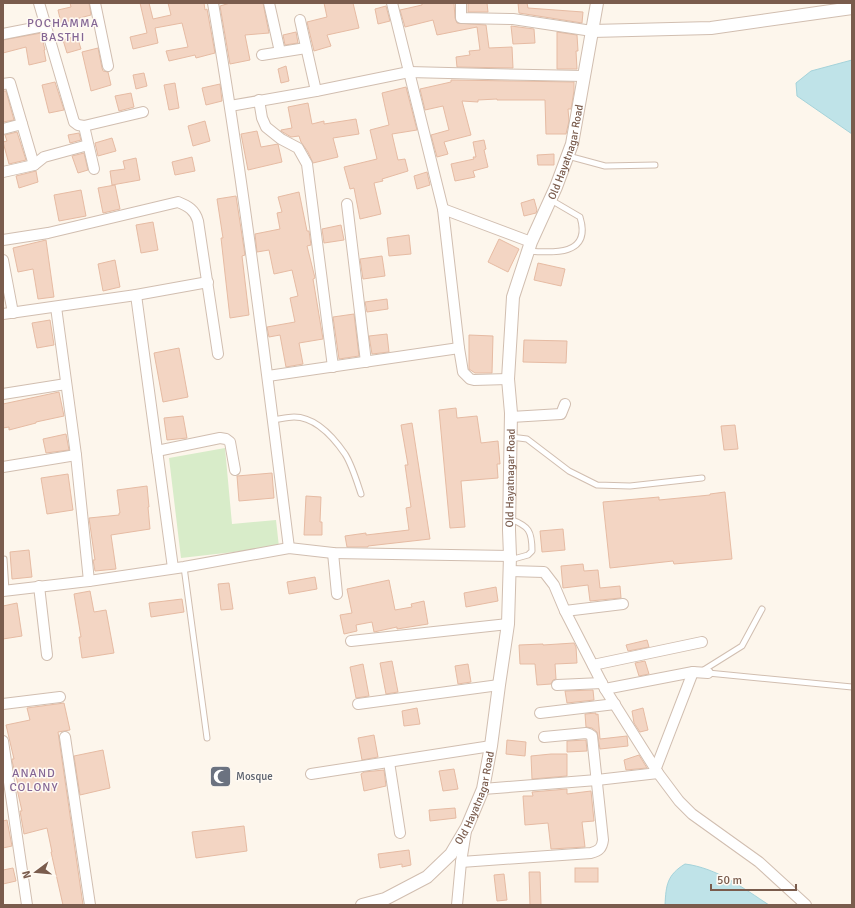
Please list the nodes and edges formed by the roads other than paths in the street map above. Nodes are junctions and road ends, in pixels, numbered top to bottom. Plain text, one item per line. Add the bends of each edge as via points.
1 (39, 3) edge
2 (95, 3) edge
3 (213, 3) edge
4 (269, 3) edge
5 (392, 3) edge
6 (461, 3) edge
7 (597, 3) edge
8 (852, 8) edge
9 (300, 20) dead end
10 (44, 26) junction
11 (592, 31) junction
12 (3, 34) edge
13 (306, 48) junction
14 (280, 52) junction
15 (262, 55) dead end
16 (108, 66) dead end
17 (409, 72) junction
18 (584, 76) junction
19 (3, 84) edge
20 (316, 91) junction
21 (259, 100) junction
22 (230, 106) junction
23 (143, 112) dead end
24 (22, 124) junction
25 (84, 126) junction
26 (3, 129) edge
27 (88, 145) junction
28 (568, 156) junction
29 (655, 165) dead end
30 (34, 166) junction
31 (94, 169) dead end
32 (3, 172) edge
33 (550, 200) junction
34 (347, 204) dead end
35 (442, 209) junction
36 (3, 240) edge
37 (529, 246) junction
38 (3, 260) edge
39 (208, 282) junction
40 (136, 295) junction
41 (56, 307) junction
42 (8, 314) edge
43 (459, 348) junction
44 (218, 354) dead end
45 (366, 362) junction
46 (333, 367) junction
47 (268, 376) junction
48 (508, 379) junction
49 (66, 384) junction
50 (3, 394) edge
51 (566, 404) dead end
52 (511, 417) junction
53 (273, 420) junction
54 (510, 437) junction
55 (157, 451) junction
56 (76, 456) junction
57 (3, 467) edge
58 (235, 470) dead end
59 (702, 478) dead end
60 (361, 494) dead end
61 (509, 519) junction
62 (289, 548) junction
63 (334, 553) junction
64 (4, 559) dead end
65 (510, 562) junction
66 (184, 567) junction
67 (173, 568) junction
68 (89, 580) junction
69 (40, 586) junction
70 (5, 591) edge
71 (337, 594) dead end
72 (623, 604) dead end
73 (762, 609) dead end
74 (564, 611) junction
75 (508, 624) junction
76 (351, 642) dead end
77 (702, 642) dead end
78 (47, 655) dead end
79 (593, 666) junction
80 (700, 673) junction
81 (498, 685) junction
82 (557, 685) dead end
83 (604, 686) junction
84 (852, 686) edge
85 (60, 697) dead end
86 (3, 704) edge
87 (358, 704) dead end
88 (615, 704) junction
89 (540, 713) dead end
90 (65, 737) dead end
91 (544, 737) dead end
92 (207, 738) dead end
93 (3, 742) edge
94 (491, 746) junction
95 (389, 762) junction
96 (657, 770) junction
97 (311, 774) dead end
98 (597, 780) junction
99 (483, 789) junction
100 (467, 827) junction
101 (400, 833) dead end
102 (461, 862) junction
103 (27, 905) edge
104 (90, 905) edge
105 (362, 905) edge
106 (457, 905) edge
107 (806, 905) edge

1 - 10 street
2 - 16 street
3 - 22 street
4 - 14 street
5 - 17 street
6 - 11 street via 461,18 513,19
7 - 11 street, Old Hayatnagar Road
8 - 11 street via 712,28
9 - 13 street
10 - 12 street
10 - 25 street via 71,117 78,125
11 - 18 street, Old Hayatnagar Road
13 - 14 street
13 - 20 street
14 - 15 street
17 - 18 street
17 - 20 street
17 - 35 street
18 - 28 street, Old Hayatnagar Road
19 - 24 street via 10,83
20 - 21 street
21 - 22 street
21 - 46 street via 266,127 298,148 307,164
22 - 47 street
23 - 25 street
24 - 26 street
24 - 30 street
25 - 27 street
27 - 30 street via 44,157
27 - 31 street
28 - 29 lane via 605,166
28 - 33 street, Old Hayatnagar Road
30 - 32 street
33 - 37 street, Old Hayatnagar Road
33 - 37 lane via 580,217 580,241 567,250 544,252
34 - 45 street
35 - 37 street
35 - 43 street
36 - 39 street via 48,233 178,202 189,206 196,214
37 - 48 street, Old Hayatnagar Road via 513,297
38 - 42 street
39 - 40 street
39 - 44 street
40 - 41 street
40 - 55 street
41 - 42 street
41 - 49 street
43 - 45 street
43 - 48 street via 463,372 470,379
45 - 46 street
46 - 47 street
47 - 53 street
48 - 52 street, Old Hayatnagar Road
49 - 50 street
49 - 56 street
51 - 52 street via 561,414
52 - 54 street, Old Hayatnagar Road
53 - 60 lane via 295,417 306,419 326,432 346,455
53 - 62 street
54 - 59 lane via 527,439 569,471 597,485 630,486
54 - 61 street, Old Hayatnagar Road
55 - 58 street via 220,438 226,439 230,442
55 - 67 street
56 - 57 street
56 - 68 street
61 - 65 street, Old Hayatnagar Road
61 - 65 lane via 528,528 532,542 532,551 528,555
62 - 63 street
62 - 66 street
63 - 65 street
63 - 71 street
64 - 70 lane
65 - 74 street via 544,572 554,585
65 - 75 street, Old Hayatnagar Road
66 - 67 street
66 - 92 lane
67 - 68 street
68 - 69 street
69 - 70 street
69 - 78 street
72 - 74 street
73 - 80 lane via 742,646
74 - 79 street
75 - 76 street
75 - 81 street, Old Hayatnagar Road
77 - 79 street
79 - 83 street
80 - 83 street
80 - 84 lane
80 - 96 street
81 - 87 street
81 - 94 street, Old Hayatnagar Road
82 - 83 street
83 - 88 street
85 - 86 street
88 - 89 street
88 - 96 street
90 - 104 street
91 - 98 street via 589,734 593,739
93 - 103 street
94 - 95 street
94 - 99 street, Old Hayatnagar Road
95 - 97 street
95 - 101 street
96 - 98 street
96 - 107 street via 692,814 759,862
98 - 99 street
98 - 102 street via 603,840 597,852
99 - 100 street, Old Hayatnagar Road
100 - 102 street
100 - 105 street, Old Hayatnagar Road via 451,854 427,877 385,899
102 - 106 street

